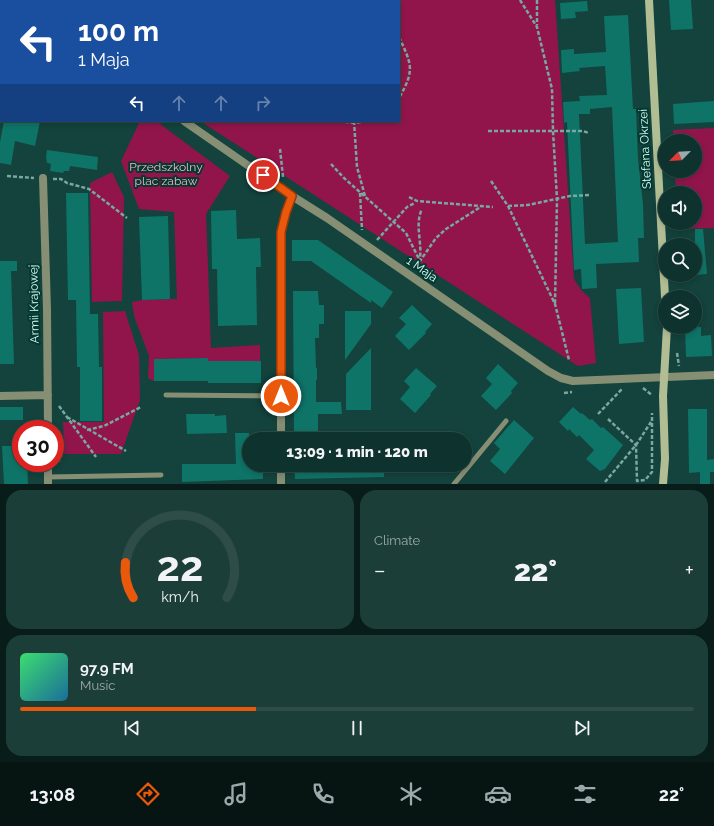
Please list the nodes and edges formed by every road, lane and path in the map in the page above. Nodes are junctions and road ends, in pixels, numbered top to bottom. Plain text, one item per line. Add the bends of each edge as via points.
1 (520, 0) edge
2 (537, 0) edge
3 (649, 0) edge
4 (538, 27) junction
5 (400, 39) edge
6 (400, 96) edge
7 (185, 122) edge
8 (354, 122) edge
9 (488, 131) dead end
10 (553, 131) junction
11 (589, 133) dead end
12 (280, 149) dead end
13 (331, 164) dead end
14 (283, 177) dead end
15 (44, 178) dead end
16 (491, 181) dead end
17 (67, 182) dead end
18 (360, 192) junction
19 (591, 195) dead end
20 (292, 196) junction
21 (365, 196) junction
22 (409, 197) dead end
23 (557, 199) junction
24 (415, 202) dead end
25 (482, 206) junction
26 (508, 206) junction
27 (493, 207) dead end
28 (422, 209) dead end
29 (127, 218) dead end
30 (394, 222) junction
31 (363, 232) dead end
32 (376, 242) dead end
33 (420, 261) junction
34 (417, 269) dead end
35 (665, 290) edge
36 (555, 304) junction
37 (667, 334) edge
38 (569, 360) dead end
39 (714, 376) edge
40 (664, 378) junction
41 (629, 388) dead end
42 (636, 388) dead end
43 (48, 395) junction
44 (166, 395) dead end
45 (652, 395) dead end
46 (0, 396) edge
47 (281, 396) junction
48 (58, 406) dead end
49 (142, 407) dead end
50 (598, 414) dead end
51 (67, 417) junction
52 (48, 420) edge
53 (608, 420) dead end
54 (506, 421) dead end
55 (87, 430) junction
56 (281, 432) edge
57 (636, 445) junction
58 (126, 451) dead end
59 (96, 457) dead end
60 (282, 472) edge
61 (161, 475) dead end
62 (48, 481) edge
63 (605, 482) dead end
64 (281, 484) edge
65 (454, 484) edge
66 (663, 484) edge

1 - 4 path
2 - 4 path
3 - 35 street, Stefana Okrzei
4 - 10 path via 552,89
5 - 6 path via 411,66
7 - 20 street, 1 Maja
8 - 21 path via 357,167
9 - 10 path
10 - 11 path via 583,130
10 - 23 path
12 - 14 path
13 - 18 path
15 - 43 street, Armii Krajowej
16 - 26 path
17 - 29 path via 89,189
18 - 21 path
18 - 31 path
19 - 23 path
20 - 40 street, 1 Maja via 561,378 573,381
20 - 47 street via 281,232
21 - 30 path
22 - 25 path via 417,201
23 - 26 path
23 - 36 path
24 - 30 path
25 - 27 path
25 - 33 path via 446,229 436,238
26 - 36 path
28 - 33 path via 418,216
30 - 32 path
30 - 33 path via 406,233
33 - 34 path
36 - 38 path
37 - 40 street
39 - 40 street, 1 Maja
40 - 66 street
41 - 50 path via 622,388
42 - 45 path via 643,388
43 - 46 street
43 - 52 street, Armii Krajowej
44 - 47 lane
47 - 56 street
48 - 51 path
49 - 55 path via 104,426
51 - 55 path
51 - 59 path
53 - 57 path
54 - 65 lane
55 - 58 path
57 - 57 path via 636,481 645,480 652,472 652,422
57 - 63 path
60 - 64 street
61 - 62 lane

